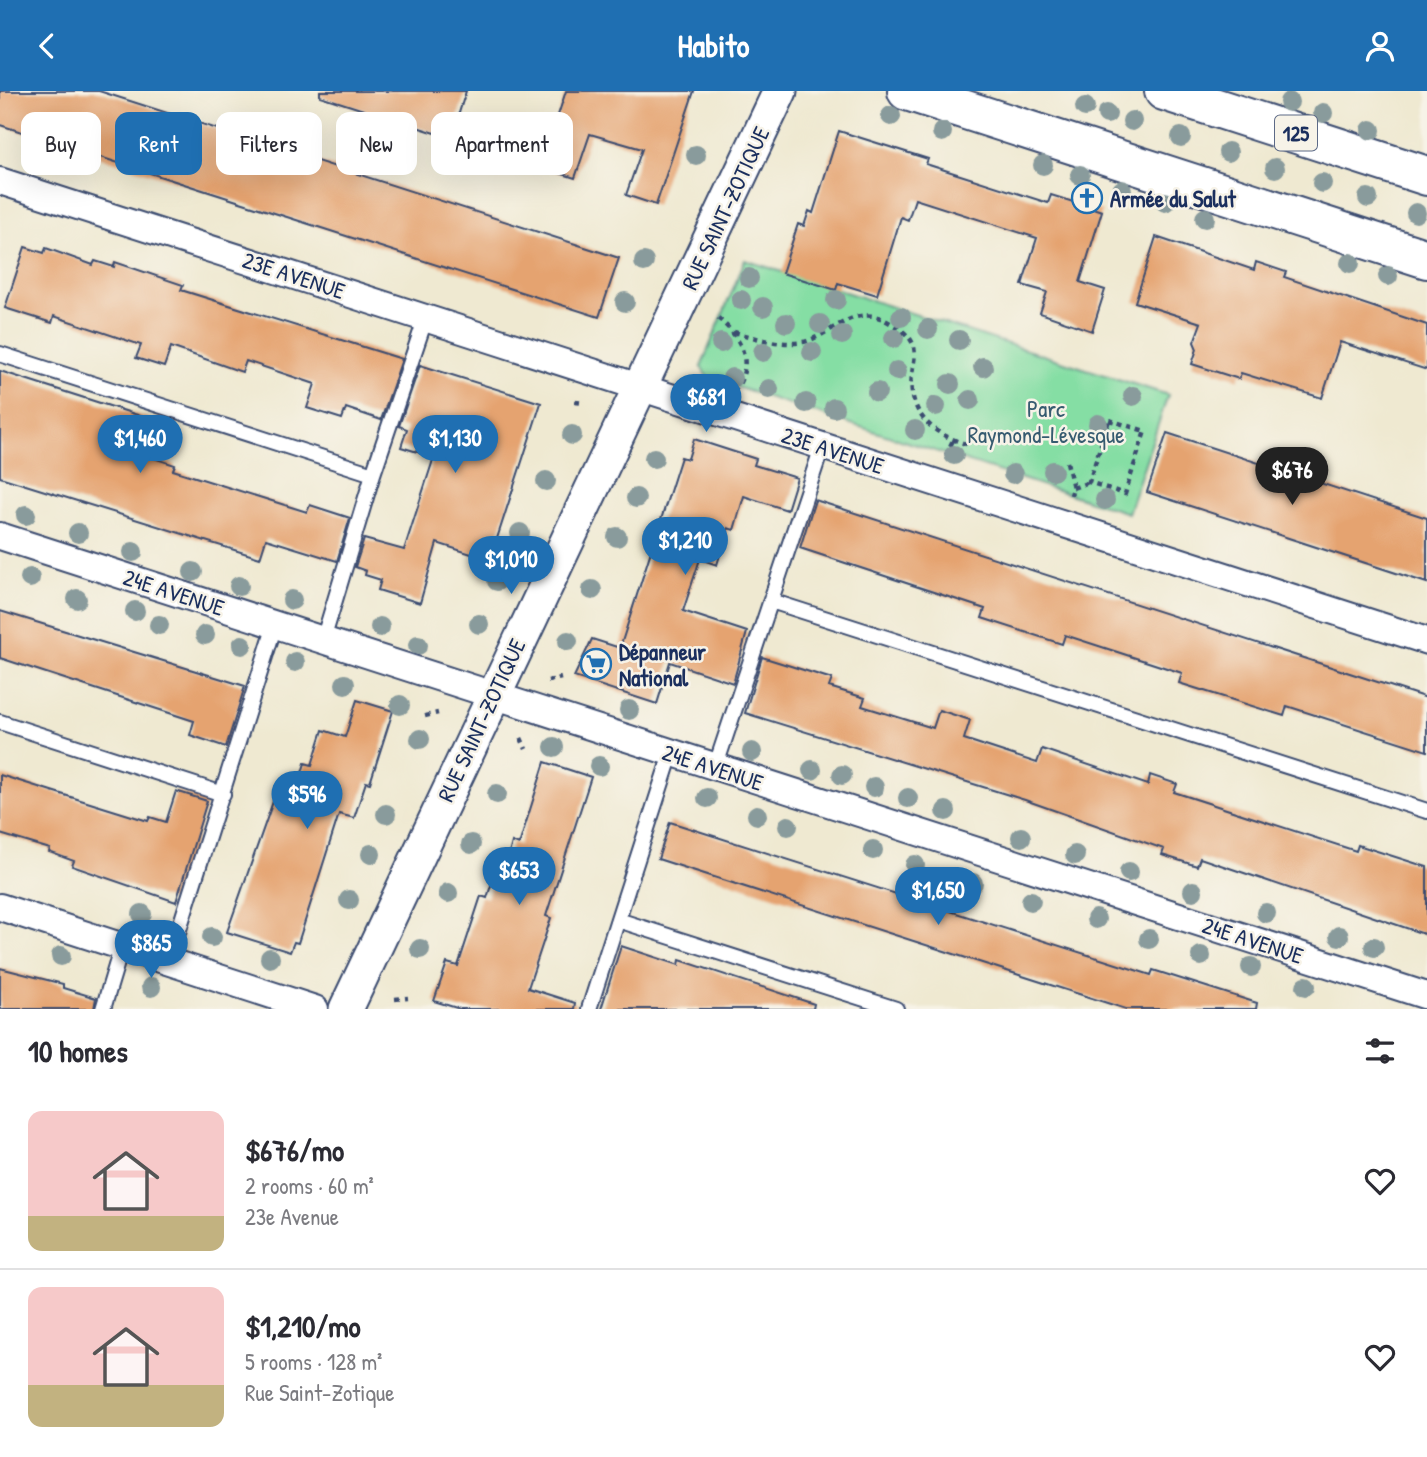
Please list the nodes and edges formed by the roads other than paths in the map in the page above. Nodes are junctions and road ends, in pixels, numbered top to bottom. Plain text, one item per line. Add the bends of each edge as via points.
1 (780, 91) edge
2 (907, 91) edge
3 (1164, 91) edge
4 (1427, 176) edge
5 (0, 181) edge
6 (1427, 258) edge
7 (426, 317) junction
8 (0, 354) edge
9 (641, 388) junction
10 (821, 447) junction
11 (373, 474) junction
12 (0, 536) edge
13 (771, 601) junction
14 (275, 625) junction
15 (323, 640) junction
16 (1427, 641) edge
17 (492, 697) junction
18 (0, 722) edge
19 (671, 754) junction
20 (715, 768) junction
21 (223, 794) junction
22 (1427, 811) edge
23 (0, 907) edge
24 (618, 920) junction
25 (122, 946) junction
26 (169, 961) junction
27 (1427, 996) edge
28 (103, 1009) edge
29 (315, 1009) edge
30 (346, 1009) edge
31 (589, 1009) edge
32 (896, 1009) edge

1 - 9 street, RUE SAINT-ZOTIQUE
2 - 6 main road
3 - 4 main road, 125
5 - 7 street, 23E AVENUE
7 - 9 street, 23E AVENUE
7 - 11 lane
8 - 11 lane
9 - 10 street, 23E AVENUE
9 - 17 street, RUE SAINT-ZOTIQUE
10 - 13 lane
10 - 16 street, 23E AVENUE
11 - 15 lane
12 - 14 street, 24E AVENUE
13 - 20 lane
13 - 22 lane
14 - 15 street, 24E AVENUE
14 - 21 lane
15 - 17 street, 24E AVENUE
17 - 19 street, 24E AVENUE
17 - 30 street, RUE SAINT-ZOTIQUE
18 - 21 lane
19 - 20 street, 24E AVENUE
19 - 24 lane
20 - 27 street, 24E AVENUE
21 - 26 lane
23 - 25 street
24 - 31 lane
24 - 32 lane
25 - 26 street
25 - 28 lane
26 - 29 street

